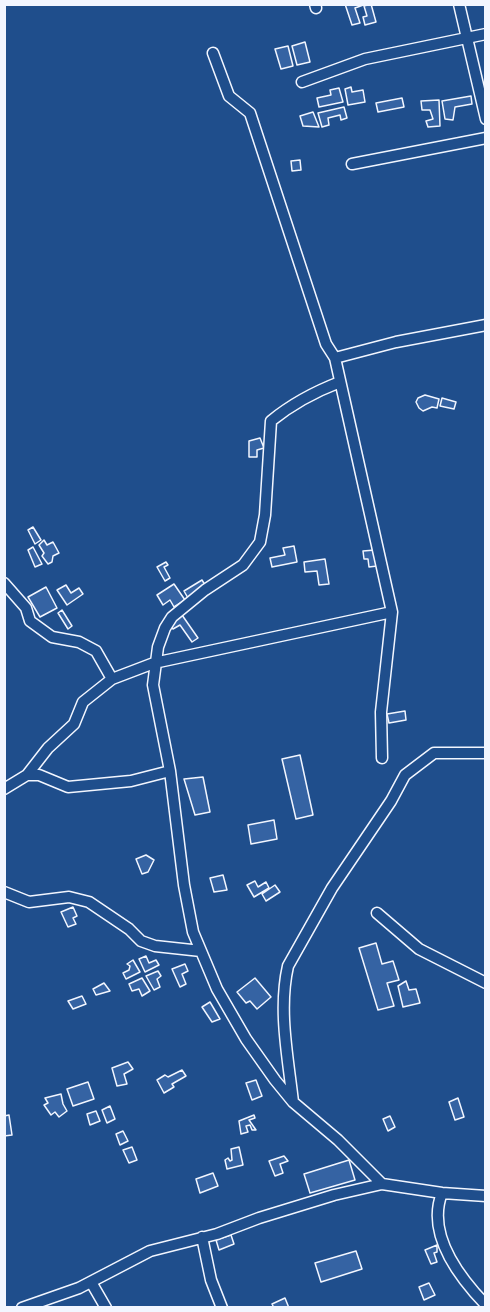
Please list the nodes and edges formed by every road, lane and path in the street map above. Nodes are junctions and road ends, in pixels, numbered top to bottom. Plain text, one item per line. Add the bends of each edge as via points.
1 (459, 4) edge
2 (486, 34) edge
3 (466, 36) junction
4 (213, 53) dead end
5 (302, 82) dead end
6 (486, 119) edge
7 (486, 138) edge
8 (352, 164) dead end
9 (486, 325) edge
10 (335, 358) junction
11 (340, 382) junction
12 (4, 583) edge
13 (392, 612) junction
14 (154, 663) junction
15 (112, 679) junction
16 (486, 753) edge
17 (381, 758) dead end
18 (170, 771) junction
19 (27, 775) junction
20 (4, 789) edge
21 (4, 892) edge
22 (377, 913) dead end
23 (201, 951) junction
24 (486, 983) edge
25 (293, 1102) junction
26 (382, 1184) junction
27 (442, 1193) junction
28 (486, 1196) edge
29 (202, 1237) junction
30 (91, 1281) junction
31 (486, 1305) edge
32 (22, 1308) edge
33 (106, 1308) edge
34 (222, 1308) edge

1 - 3 street
2 - 3 street
3 - 5 street via 365,59
3 - 6 street
4 - 10 street via 229,96 250,113 326,344
7 - 8 street
9 - 10 street
10 - 11 street
11 - 13 street
11 - 14 street via 291,404 271,421 261,542 243,565 172,616
12 - 15 street via 26,608 30,621 52,637 79,642 96,651
13 - 14 street
13 - 17 street via 381,712
14 - 15 street
14 - 18 street via 153,684
15 - 19 street via 83,702 74,724
16 - 25 street via 434,753 405,776 332,888 288,966 284,1022
18 - 19 street via 131,781 68,787 39,775
18 - 23 street via 184,885 193,932
19 - 20 street
21 - 23 street via 29,902 69,897 89,902 141,940 155,946
22 - 24 street via 419,949
23 - 25 street via 217,989 246,1039
25 - 26 street
26 - 27 street
26 - 29 street via 334,1195
27 - 28 street
27 - 31 street via 437,1219 440,1234 459,1272
29 - 30 street via 150,1251
29 - 34 street
30 - 32 street
30 - 33 street

